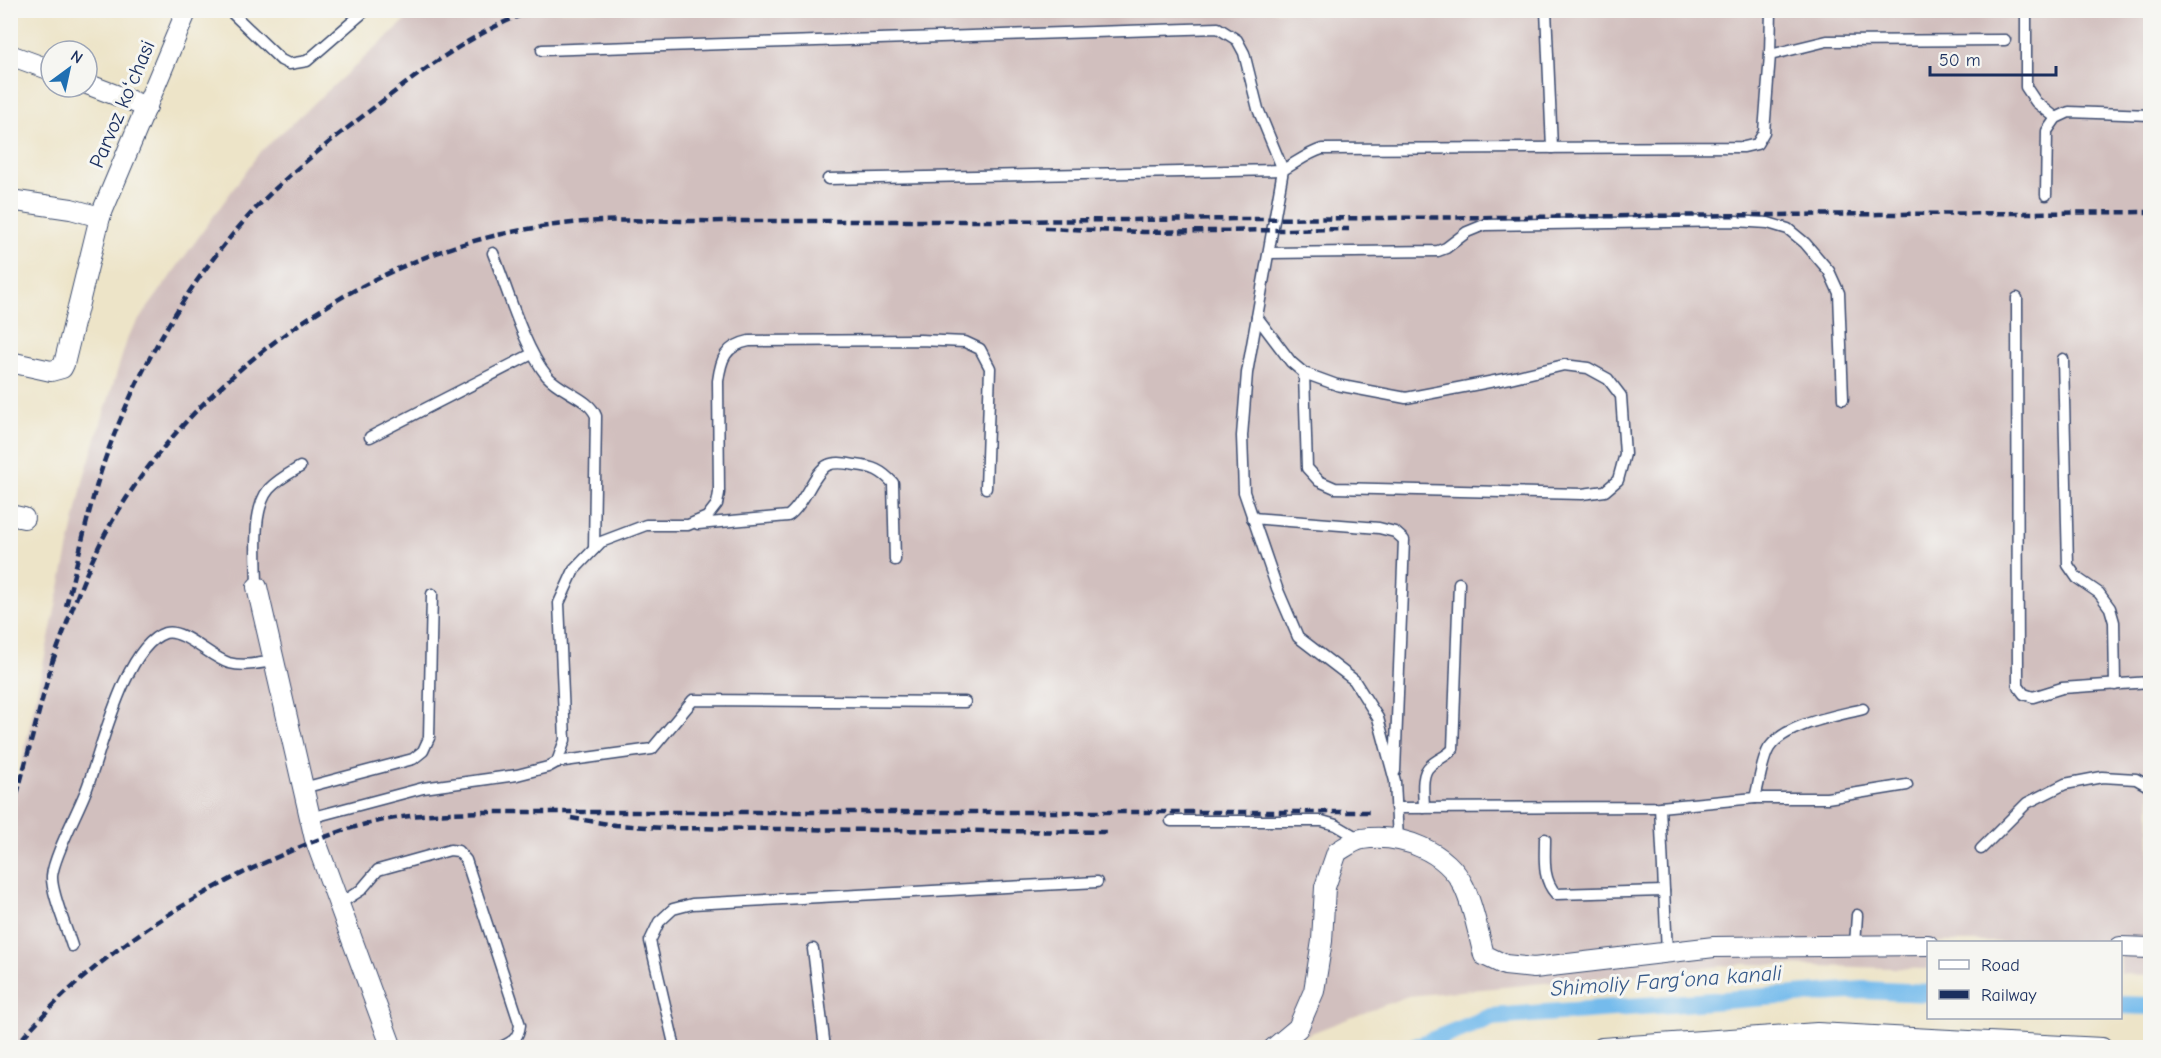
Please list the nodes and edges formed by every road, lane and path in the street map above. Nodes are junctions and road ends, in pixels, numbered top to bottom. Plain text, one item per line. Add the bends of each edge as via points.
1 (187, 10) edge
2 (229, 10) edge
3 (366, 10) edge
4 (1546, 10) edge
5 (1770, 10) edge
6 (2026, 10) edge
7 (2005, 40) dead end
8 (542, 50) dead end
9 (1770, 54) junction
10 (10, 55) edge
11 (39, 66) edge
12 (99, 89) edge
13 (147, 107) junction
14 (2151, 115) edge
15 (2056, 118) junction
16 (1552, 148) junction
17 (1283, 170) junction
18 (828, 179) dead end
19 (2046, 195) dead end
20 (10, 200) edge
21 (100, 217) junction
22 (494, 253) dead end
23 (1269, 254) junction
24 (2017, 298) dead end
25 (1257, 317) junction
26 (532, 354) junction
27 (2063, 359) dead end
28 (10, 362) edge
29 (1304, 373) junction
30 (1843, 399) dead end
31 (370, 437) dead end
32 (300, 467) dead end
33 (986, 488) dead end
34 (1252, 518) junction
35 (688, 525) junction
36 (594, 549) junction
37 (895, 560) dead end
38 (1459, 583) dead end
39 (257, 586) joint
40 (432, 594) dead end
41 (274, 661) junction
42 (2151, 682) edge
43 (2115, 685) junction
44 (965, 702) dead end
45 (1863, 709) dead end
46 (557, 762) junction
47 (1395, 781) junction
48 (1907, 785) dead end
49 (2151, 787) edge
50 (303, 788) junction
51 (1755, 798) junction
52 (1660, 807) junction
53 (1396, 808) junction
54 (1424, 808) junction
55 (310, 818) junction
56 (1171, 821) dead end
57 (1360, 839) junction
58 (1545, 839) dead end
59 (1398, 840) junction
60 (1981, 849) dead end
61 (1097, 882) dead end
62 (1664, 891) junction
63 (339, 904) junction
64 (1857, 915) dead end
65 (1855, 945) junction
66 (1927, 945) edge
67 (72, 946) dead end
68 (2122, 947) edge
69 (2151, 948) edge
70 (813, 949) dead end
71 (1667, 952) junction
72 (1710, 1043) edge
73 (1931, 1043) edge
74 (1982, 1044) edge
75 (393, 1047) edge
76 (499, 1047) edge
77 (675, 1047) edge
78 (825, 1047) edge
79 (1274, 1047) edge
80 (1602, 1047) edge
81 (2102, 1047) edge

1 - 13 street, Parvoz koʻchasi
2 - 3 lane via 289,64 308,61
4 - 16 lane
5 - 9 lane
6 - 15 lane via 2026,87 2036,102
7 - 9 lane via 1827,41
8 - 17 lane via 1218,28 1237,40 1244,53 1258,109
9 - 16 lane via 1764,132 1757,144
10 - 11 street
12 - 13 street
13 - 21 street, Parvoz koʻchasi
14 - 15 lane via 2070,112
15 - 19 lane via 2047,131
16 - 17 lane via 1322,148
17 - 18 lane
17 - 23 lane
20 - 21 street
21 - 28 street, Parvoz koʻchasi via 62,368 51,370
22 - 26 lane
23 - 25 lane
23 - 30 lane via 1438,251 1467,231 1484,225 1768,223 1788,229 1805,243 1829,272 1839,293
24 - 43 lane via 2018,686 2033,697 2062,687
25 - 29 lane via 1290,362
25 - 34 lane via 1246,373 1242,436 1244,492
26 - 31 lane
26 - 36 lane via 547,376 593,408 596,416
27 - 43 lane via 2068,564 2077,578 2099,593 2110,608 2114,622
29 - 29 lane via 1336,385 1406,398 1564,365 1588,368 1608,379 1621,396 1625,454 1618,480 1605,491 1582,494 1335,488 1319,481 1307,468
32 - 39 lane via 274,483 262,501 256,538
33 - 35 lane via 990,368 980,349 965,342 920,340 748,341 727,352 720,364 717,504 707,517
34 - 47 lane via 1298,637 1354,680 1378,718
34 - 47 lane via 1379,528 1395,532 1404,540
35 - 36 lane via 646,525 601,542
35 - 37 lane via 788,516 797,510 828,464 874,467 893,483
36 - 46 lane via 574,570 559,603 565,740
38 - 54 lane via 1453,749 1428,767 1424,775
39 - 41 street
40 - 50 lane via 429,738 423,752 412,759
41 - 50 street
41 - 67 lane via 244,666 227,663 179,634 168,632 158,636 137,659 120,689 52,876
42 - 43 lane
44 - 46 lane via 693,700 652,749
45 - 51 lane via 1780,735 1768,749
46 - 55 lane via 517,775 423,788
47 - 53 lane
48 - 51 lane via 1827,798
49 - 60 lane via 2136,779 2102,777 2065,784 2027,803
50 - 55 street
51 - 52 lane
52 - 54 lane
52 - 62 lane
53 - 54 lane
53 - 59 lane
55 - 63 street
56 - 57 lane via 1322,821
57 - 59 street
57 - 79 street via 1337,852 1325,887 1314,991 1298,1028
58 - 62 lane via 1546,879 1556,894
59 - 71 street via 1428,850 1452,868 1465,888 1484,955 1505,965 1534,968
61 - 77 lane via 692,904 672,909 659,922 650,941
62 - 71 lane
63 - 75 street
63 - 76 lane via 361,890 378,870 458,851 466,860 520,1025 513,1042
64 - 65 lane
65 - 66 street
65 - 71 street via 1714,947
68 - 69 street
70 - 78 lane
72 - 73 street via 1817,1033
72 - 80 street
73 - 74 street
74 - 81 street

